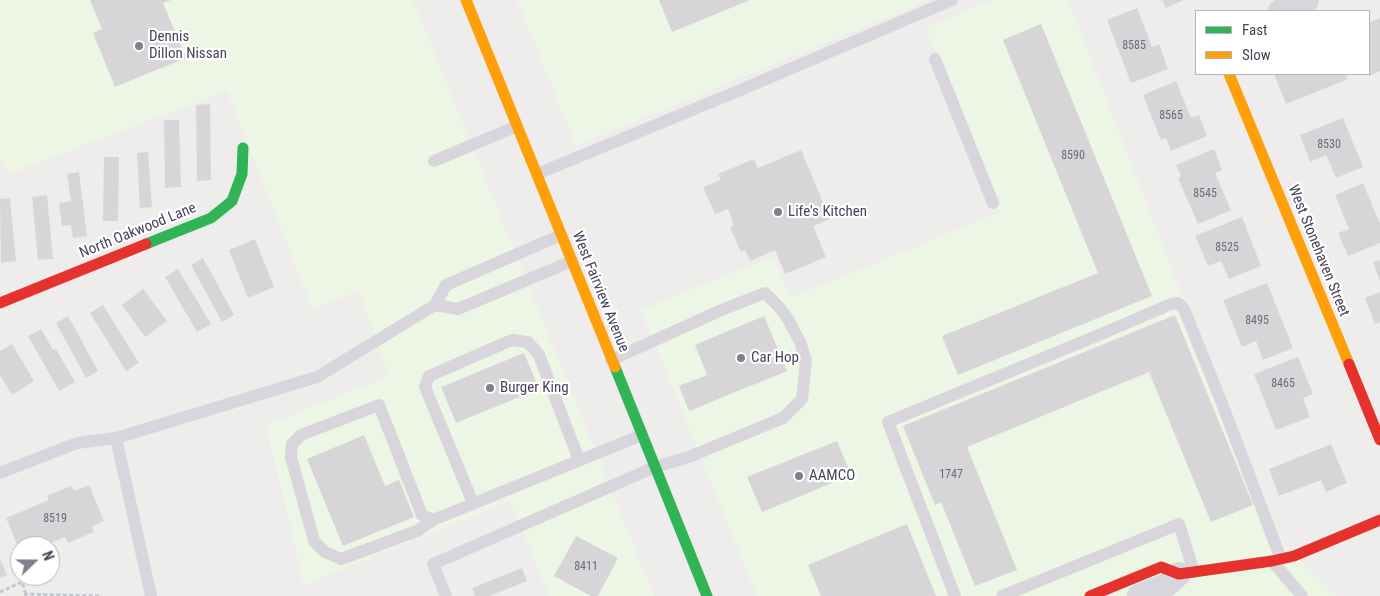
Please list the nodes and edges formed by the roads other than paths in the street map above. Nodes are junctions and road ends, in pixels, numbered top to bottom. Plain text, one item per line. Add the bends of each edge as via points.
1 (466, 0) edge
2 (952, 0) edge
3 (1307, 0) edge
4 (1282, 10) edge
5 (935, 59) dead end
6 (1229, 75) edge
7 (517, 126) junction
8 (243, 148) dead end
9 (434, 161) dead end
10 (537, 174) junction
11 (992, 203) dead end
12 (561, 235) junction
13 (572, 261) junction
14 (0, 303) edge
15 (435, 305) junction
16 (611, 360) junction
17 (642, 435) junction
18 (116, 438) junction
19 (1380, 440) edge
20 (580, 460) junction
21 (655, 467) junction
22 (0, 473) edge
23 (473, 504) junction
24 (433, 520) junction
25 (1380, 520) edge
26 (1277, 560) junction
27 (1186, 573) junction
28 (151, 596) edge
29 (446, 596) edge
30 (707, 596) edge
31 (954, 596) edge
32 (1002, 596) edge
33 (1090, 596) edge
34 (1139, 596) edge
35 (1302, 596) edge

1 - 7 street, West Fairview Avenue
2 - 10 lane
3 - 4 street
5 - 11 lane
6 - 19 street, West Stonehaven Street
7 - 9 lane
7 - 10 street, West Fairview Avenue
8 - 14 street, North Oakwood Lane via 242,174 232,201 212,218
10 - 12 street, West Fairview Avenue
12 - 13 street, West Fairview Avenue
12 - 15 lane via 446,285
13 - 15 lane via 458,309
13 - 16 street, West Fairview Avenue
15 - 18 lane via 317,378
16 - 17 street, West Fairview Avenue
16 - 21 lane via 765,293 784,313 800,342 806,360 802,399 783,418 689,457
17 - 20 lane
17 - 21 street, West Fairview Avenue
18 - 22 lane via 77,443
18 - 28 lane
20 - 23 lane
20 - 23 lane via 540,355 528,342 512,340 429,376 425,387
21 - 29 lane via 432,564
21 - 30 street, West Fairview Avenue
23 - 24 lane
24 - 24 lane via 422,515 379,405 301,435 292,444 291,457 314,541 324,552 341,559 417,531
25 - 26 street
26 - 27 street
26 - 31 lane via 1221,401 1184,309 1178,303 888,422
26 - 35 lane
27 - 32 lane via 1180,524
27 - 33 street via 1161,567
27 - 34 street

